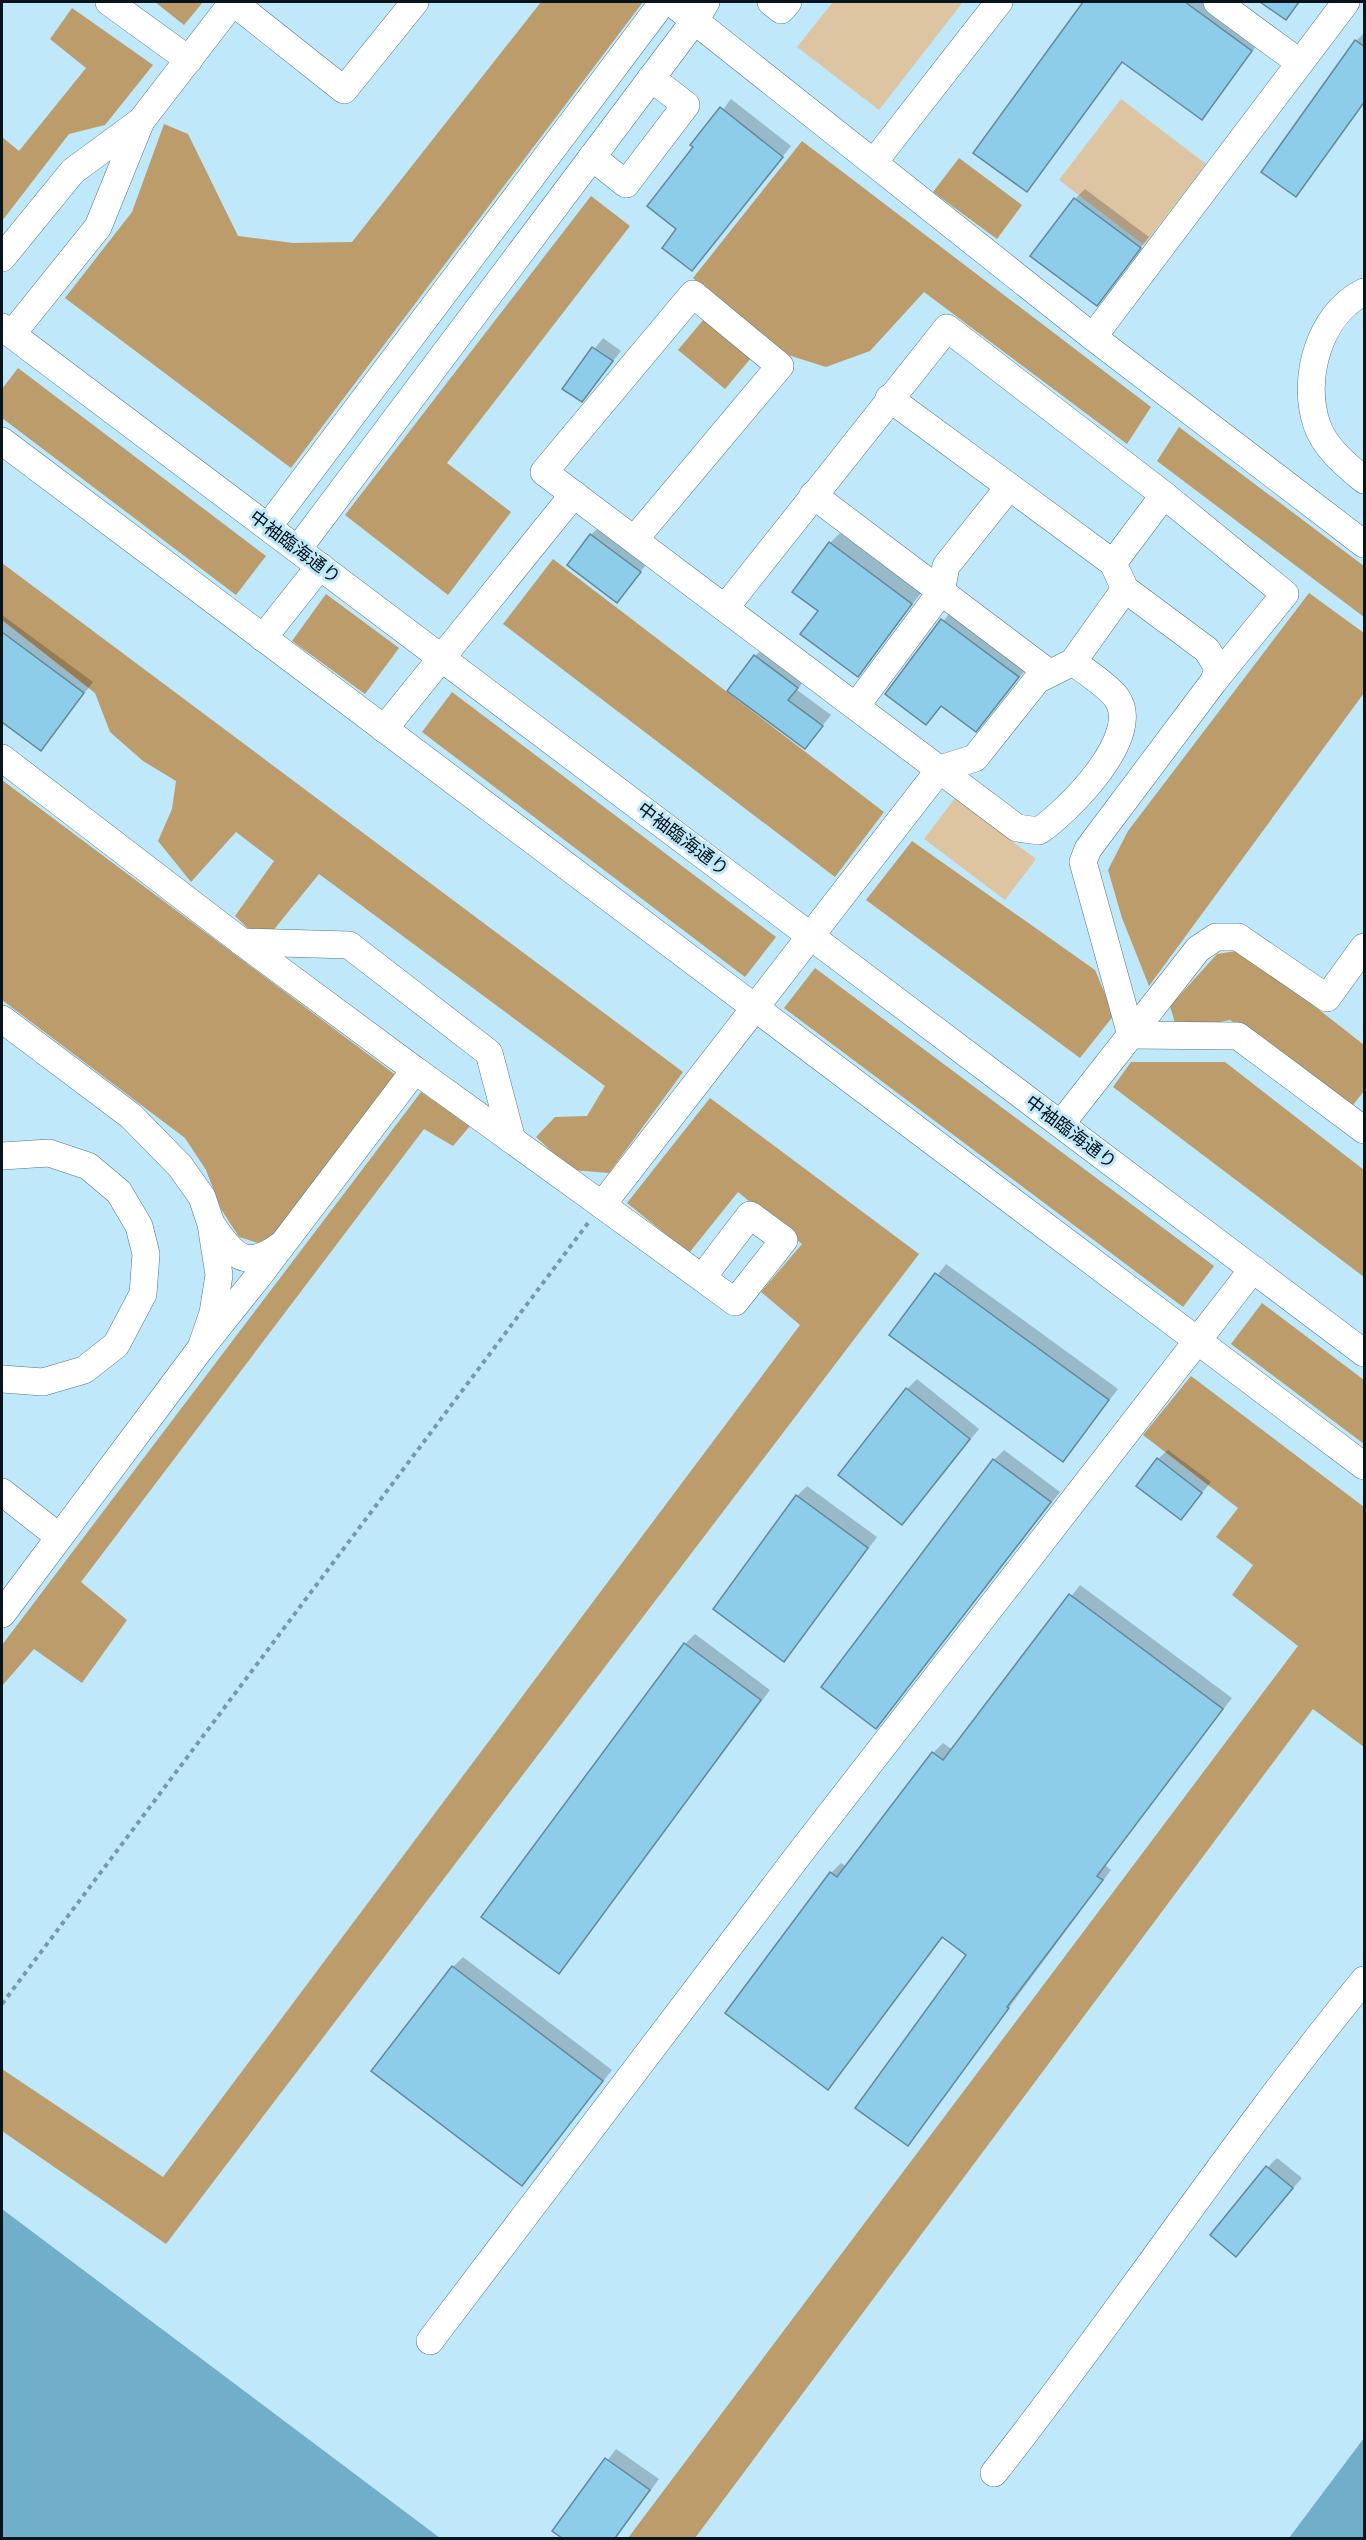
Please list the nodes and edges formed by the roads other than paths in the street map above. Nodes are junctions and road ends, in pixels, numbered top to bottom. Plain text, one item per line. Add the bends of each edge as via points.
1 (109, 2) edge
2 (233, 2) edge
3 (415, 2) edge
4 (663, 2) edge
5 (671, 2) edge
6 (771, 2) edge
7 (788, 2) edge
8 (999, 2) edge
9 (1217, 2) edge
10 (1346, 2) edge
11 (701, 11) edge
12 (189, 60) junction
13 (1300, 63) junction
14 (651, 78) junction
15 (141, 121) junction
16 (592, 157) junction
17 (874, 162) junction
18 (2, 258) edge
19 (1365, 292) edge
20 (7, 331) edge
21 (1093, 337) junction
22 (889, 398) junction
23 (2, 441) edge
24 (1365, 480) edge
25 (1009, 487) junction
26 (574, 494) junction
27 (813, 495) junction
28 (1164, 495) junction
29 (268, 527) junction
30 (634, 540) junction
31 (1365, 544) edge
32 (298, 549) junction
33 (1113, 563) junction
34 (320, 566) junction
35 (1125, 589) junction
36 (941, 592) junction
37 (725, 608) junction
38 (263, 638) junction
39 (440, 657) junction
40 (1061, 668) junction
41 (1214, 681) junction
42 (856, 706) junction
43 (384, 729) junction
44 (2, 758) edge
45 (940, 769) junction
46 (812, 936) junction
47 (242, 942) junction
48 (1365, 947) edge
49 (753, 1007) junction
50 (2, 1019) edge
51 (1131, 1035) junction
52 (415, 1070) junction
53 (1061, 1124) junction
54 (1365, 1130) edge
55 (512, 1140) junction
56 (2, 1156) edge
57 (602, 1205) junction
58 (211, 1224) junction
59 (283, 1244) junction
60 (1253, 1269) junction
61 (702, 1278) dead end
62 (1197, 1340) junction
63 (201, 1348) junction
64 (1365, 1353) edge
65 (2, 1379) edge
66 (1365, 1466) edge
67 (2, 1492) edge
68 (58, 1536) junction
69 (2, 1614) edge
70 (1365, 1980) edge
71 (430, 2341) dead end
72 (994, 2473) dead end

1 - 12 street
2 - 3 street via 344,90
2 - 12 street
4 - 29 street
5 - 11 street
6 - 7 street via 782,10
8 - 17 street
9 - 13 street
10 - 13 street
11 - 14 street
11 - 17 street
12 - 15 street
13 - 21 street
14 - 16 street
14 - 16 street via 686,105 626,184
15 - 18 street via 73,171
15 - 20 street via 98,227
16 - 32 street
17 - 21 street
19 - 24 street via 1326,326 1310,380 1317,425 1340,462
20 - 29 street, 中袖臨海通り
21 - 31 street
22 - 25 street
22 - 27 street
22 - 28 street via 946,328
23 - 38 street
25 - 33 street
25 - 36 street via 946,566
26 - 30 street
26 - 30 street via 544,472 693,294 780,366
26 - 39 street
27 - 36 street
27 - 37 street
28 - 33 street
28 - 41 street via 1285,594
29 - 32 street, 中袖臨海通り
30 - 37 street
32 - 34 street, 中袖臨海通り
33 - 35 street
34 - 38 street
34 - 39 street, 中袖臨海通り
35 - 40 street
35 - 41 street via 1207,650 1218,668
36 - 40 street
36 - 42 street
37 - 42 street
38 - 43 street
39 - 43 street
39 - 46 street, 中袖臨海通り
40 - 45 street via 1037,680 975,758
40 - 45 street via 1117,698 1124,723 1116,748 1060,817 1039,831 1017,828
41 - 51 street via 1088,849 1083,862
42 - 45 street
43 - 49 street
44 - 47 street
45 - 46 street
46 - 49 street
46 - 53 street, 中袖臨海通り
47 - 52 street
47 - 55 street via 349,945 489,1053
48 - 51 street via 1327,998 1238,938 1216,937 1198,949
49 - 57 street
49 - 62 street
50 - 58 street via 131,1116 180,1166 201,1197
51 - 53 street
51 - 54 street via 1238,1036
52 - 55 street
52 - 59 street
53 - 60 street, 中袖臨海通り
55 - 57 street
56 - 65 street via 49,1153 88,1166 118,1192 139,1226 146,1254 143,1294 116,1345 84,1370 43,1382
57 - 61 street
58 - 59 street via 236,1256 251,1261 265,1257
58 - 63 street via 219,1275 213,1313
59 - 63 street
60 - 62 street
60 - 64 street, 中袖臨海通り
62 - 66 street
62 - 71 street
63 - 68 street
67 - 68 street
68 - 69 street
70 - 72 street via 1260,2114

